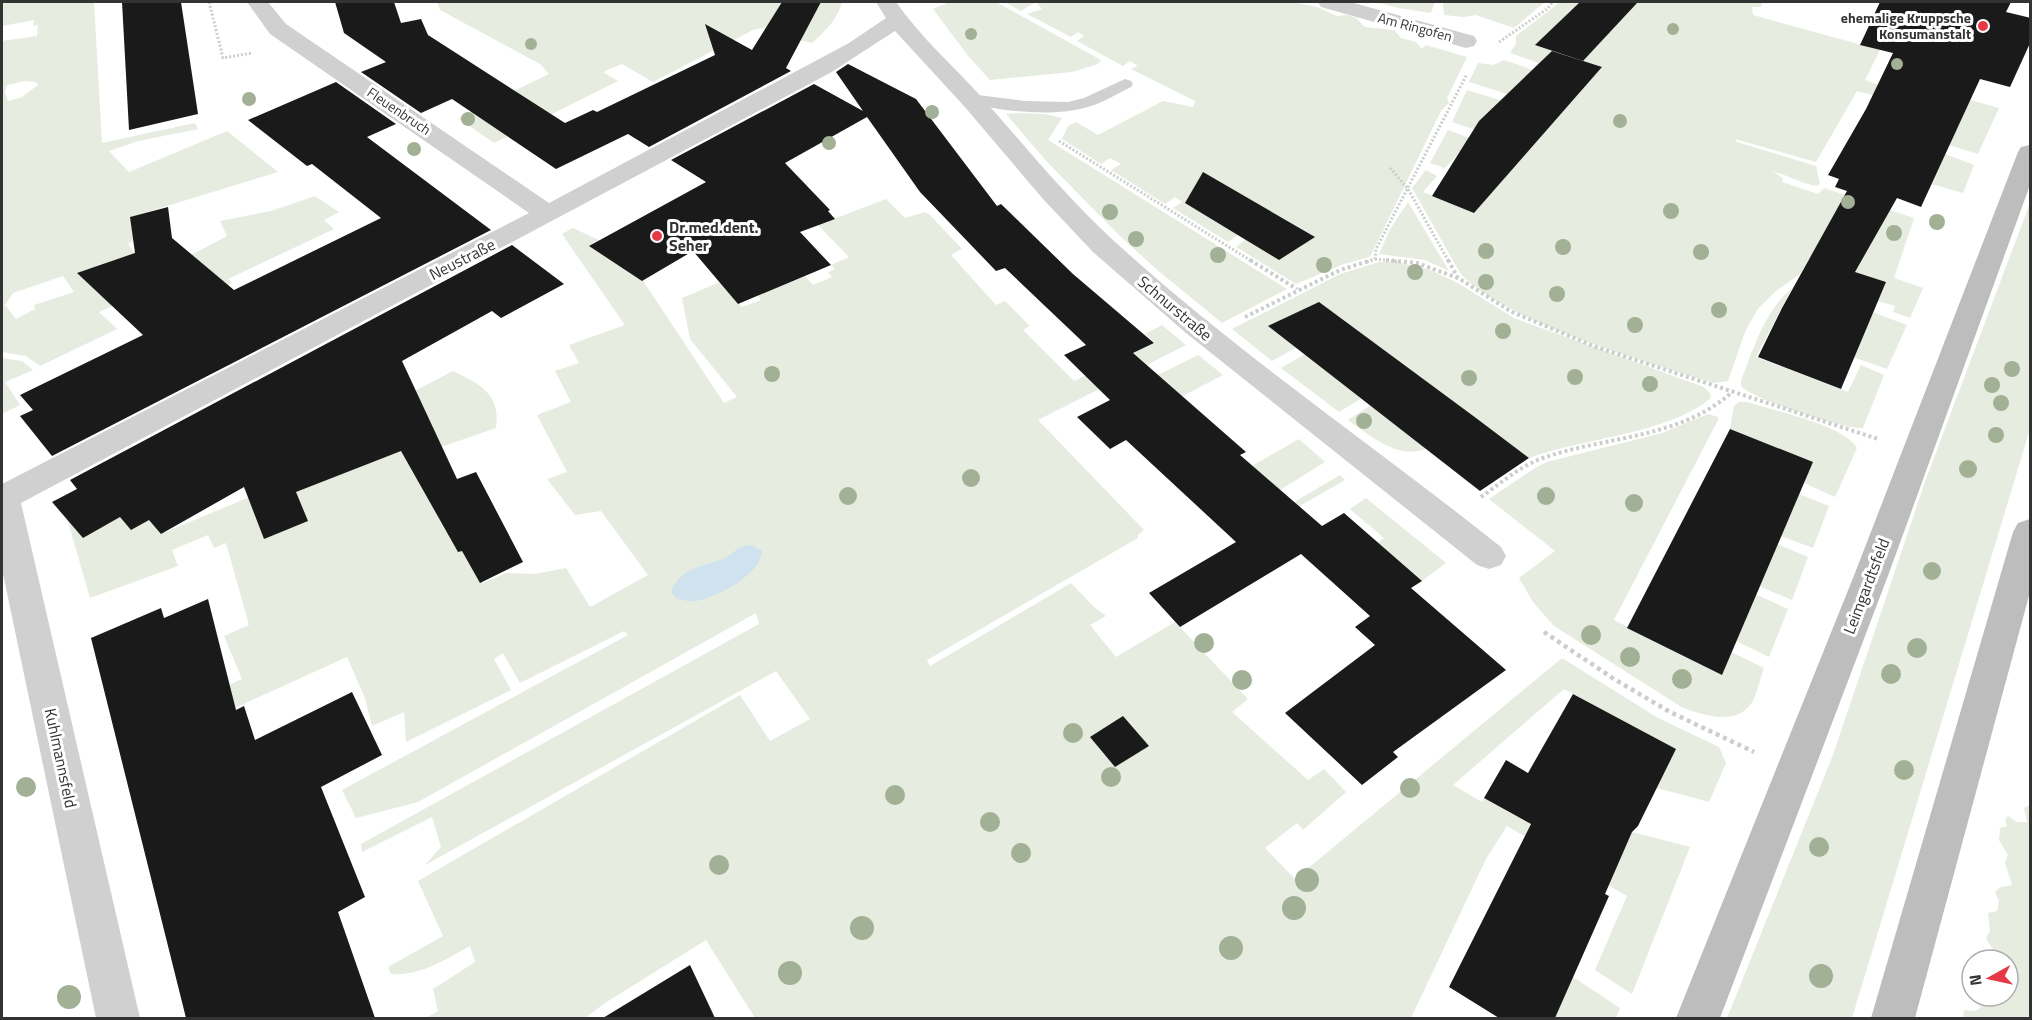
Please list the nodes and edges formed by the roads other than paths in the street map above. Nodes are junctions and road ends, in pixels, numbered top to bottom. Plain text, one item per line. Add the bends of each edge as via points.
1 (257, 2) edge
2 (1329, 2) edge
3 (892, 11) edge
4 (1466, 41) dead end
5 (1125, 84) dead end
6 (970, 99) junction
7 (2031, 152) edge
8 (548, 214) junction
9 (2, 498) edge
10 (2031, 532) edge
11 (1489, 556) dead end
12 (118, 1018) edge
13 (1698, 1018) edge
14 (1893, 1018) edge

1 - 8 street, Fleuenbruch via 279,29
2 - 4 street, Am Ringofen
3 - 6 street, Schnurstraße
3 - 8 street, Neustraße via 881,33 831,63
5 - 6 lane via 1086,102 1066,106
6 - 11 street, Schnurstraße via 1078,221 1140,279
7 - 13 main road, Leimgardtsfeld via 1796,772
8 - 9 street, Neustraße
9 - 12 street, Kuhlmannsfeld
10 - 14 main road

